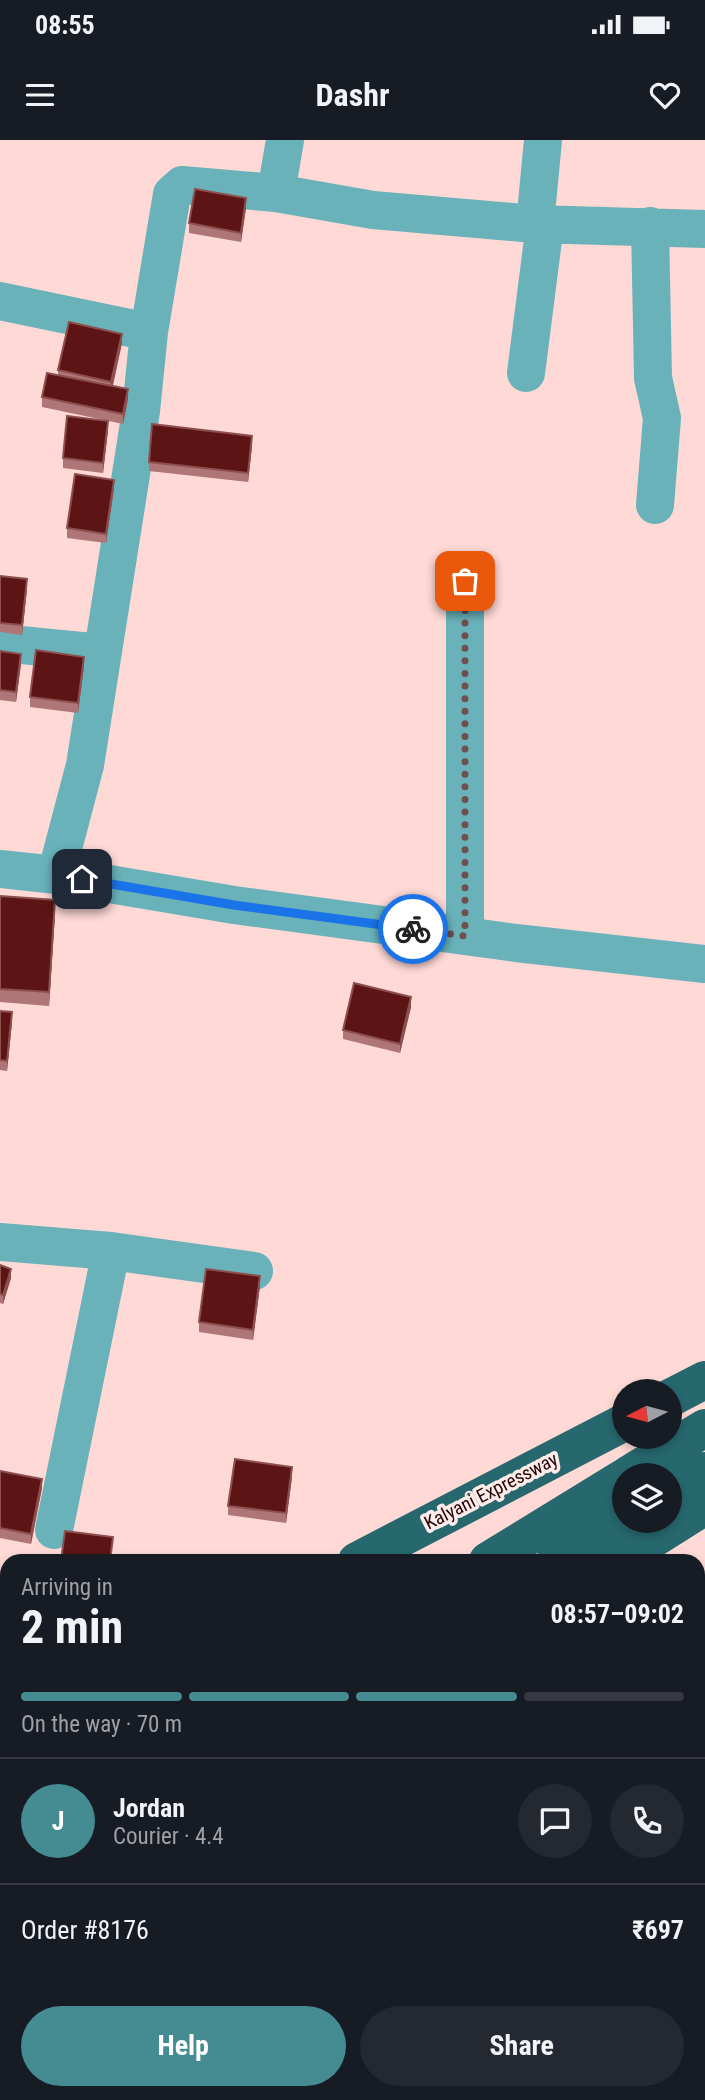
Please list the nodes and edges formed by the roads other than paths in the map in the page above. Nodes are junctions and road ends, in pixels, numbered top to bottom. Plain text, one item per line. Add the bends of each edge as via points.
1 (285, 140) edge
2 (543, 140) edge
3 (276, 193) junction
4 (540, 224) junction
5 (650, 226) junction
6 (705, 229) edge
7 (0, 301) edge
8 (149, 332) junction
9 (526, 373) dead end
10 (656, 505) dead end
11 (465, 581) dead end
12 (0, 643) edge
13 (102, 653) junction
14 (0, 869) edge
15 (56, 875) junction
16 (465, 936) junction
17 (705, 964) edge
18 (0, 1242) edge
19 (111, 1251) junction
20 (254, 1271) dead end
21 (705, 1380) edge
22 (682, 1392) edge
23 (705, 1428) edge
24 (612, 1429) edge
25 (648, 1463) edge
26 (705, 1471) edge
27 (612, 1485) edge
28 (682, 1485) edge
29 (705, 1506) edge
30 (54, 1530) dead end
31 (634, 1547) edge
32 (371, 1554) edge
33 (499, 1554) edge
34 (594, 1554) edge

1 - 3 street
2 - 4 street
3 - 4 street via 373,210
3 - 8 street via 182,185 172,194
4 - 5 street
4 - 9 street
5 - 6 street
5 - 10 street via 653,378 662,418
7 - 8 street
8 - 13 street via 141,411
11 - 16 street
12 - 13 street
13 - 15 street via 85,765
14 - 15 street
15 - 16 street
16 - 17 street
18 - 19 street
19 - 20 street
19 - 30 street
21 - 22 highway
23 - 25 highway
24 - 32 highway, Kalyani Expressway
26 - 28 highway
27 - 33 highway
29 - 31 highway
31 - 34 highway

